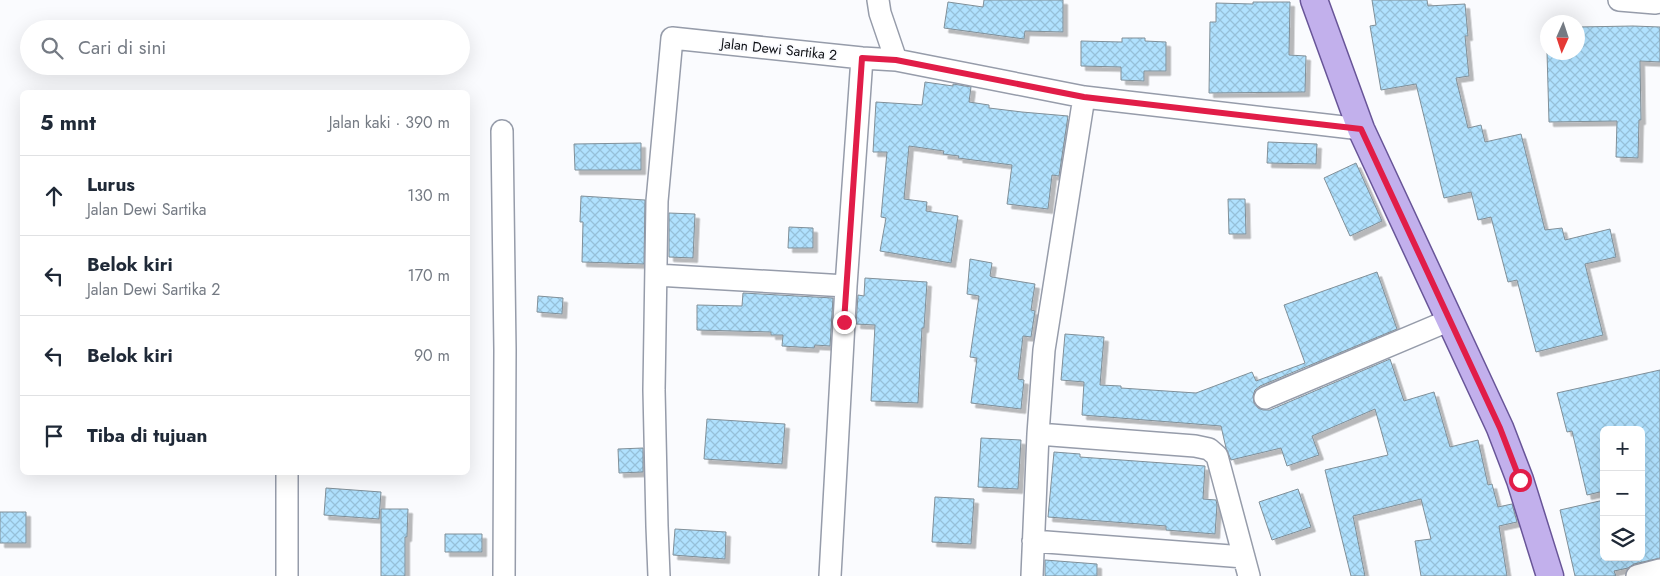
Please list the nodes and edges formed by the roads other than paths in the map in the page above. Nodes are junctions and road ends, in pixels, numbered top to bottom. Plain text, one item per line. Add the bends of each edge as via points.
1 (878, 0) edge
2 (1314, 0) edge
3 (1619, 0) edge
4 (1660, 2) edge
5 (862, 58) junction
6 (896, 60) junction
7 (1084, 97) junction
8 (1361, 129) junction
9 (502, 132) dead end
10 (656, 275) junction
11 (846, 286) junction
12 (1450, 320) junction
13 (1265, 398) dead end
14 (1038, 434) junction
15 (287, 475) edge
16 (1033, 541) junction
17 (1246, 566) edge
18 (1660, 570) edge
19 (287, 576) edge
20 (504, 576) edge
21 (659, 576) edge
22 (830, 576) edge
23 (1032, 576) edge
24 (1550, 576) edge
25 (1637, 576) edge

1 - 6 street
2 - 8 main road
3 - 4 street
5 - 6 street, Jalan Dewi Sartika 2
5 - 10 street, Jalan Dewi Sartika 2 via 672,38 657,201
5 - 11 street
6 - 7 street, Jalan Dewi Sartika 2
7 - 8 street, Jalan Dewi Sartika 2
7 - 14 street via 1046,324
8 - 12 main road
9 - 20 street
10 - 11 street
10 - 21 street via 654,390
11 - 22 street
12 - 13 street
12 - 24 main road via 1507,446
14 - 16 street
14 - 17 street via 1209,449 1216,456
15 - 19 street
16 - 17 street
16 - 23 street
18 - 25 street

